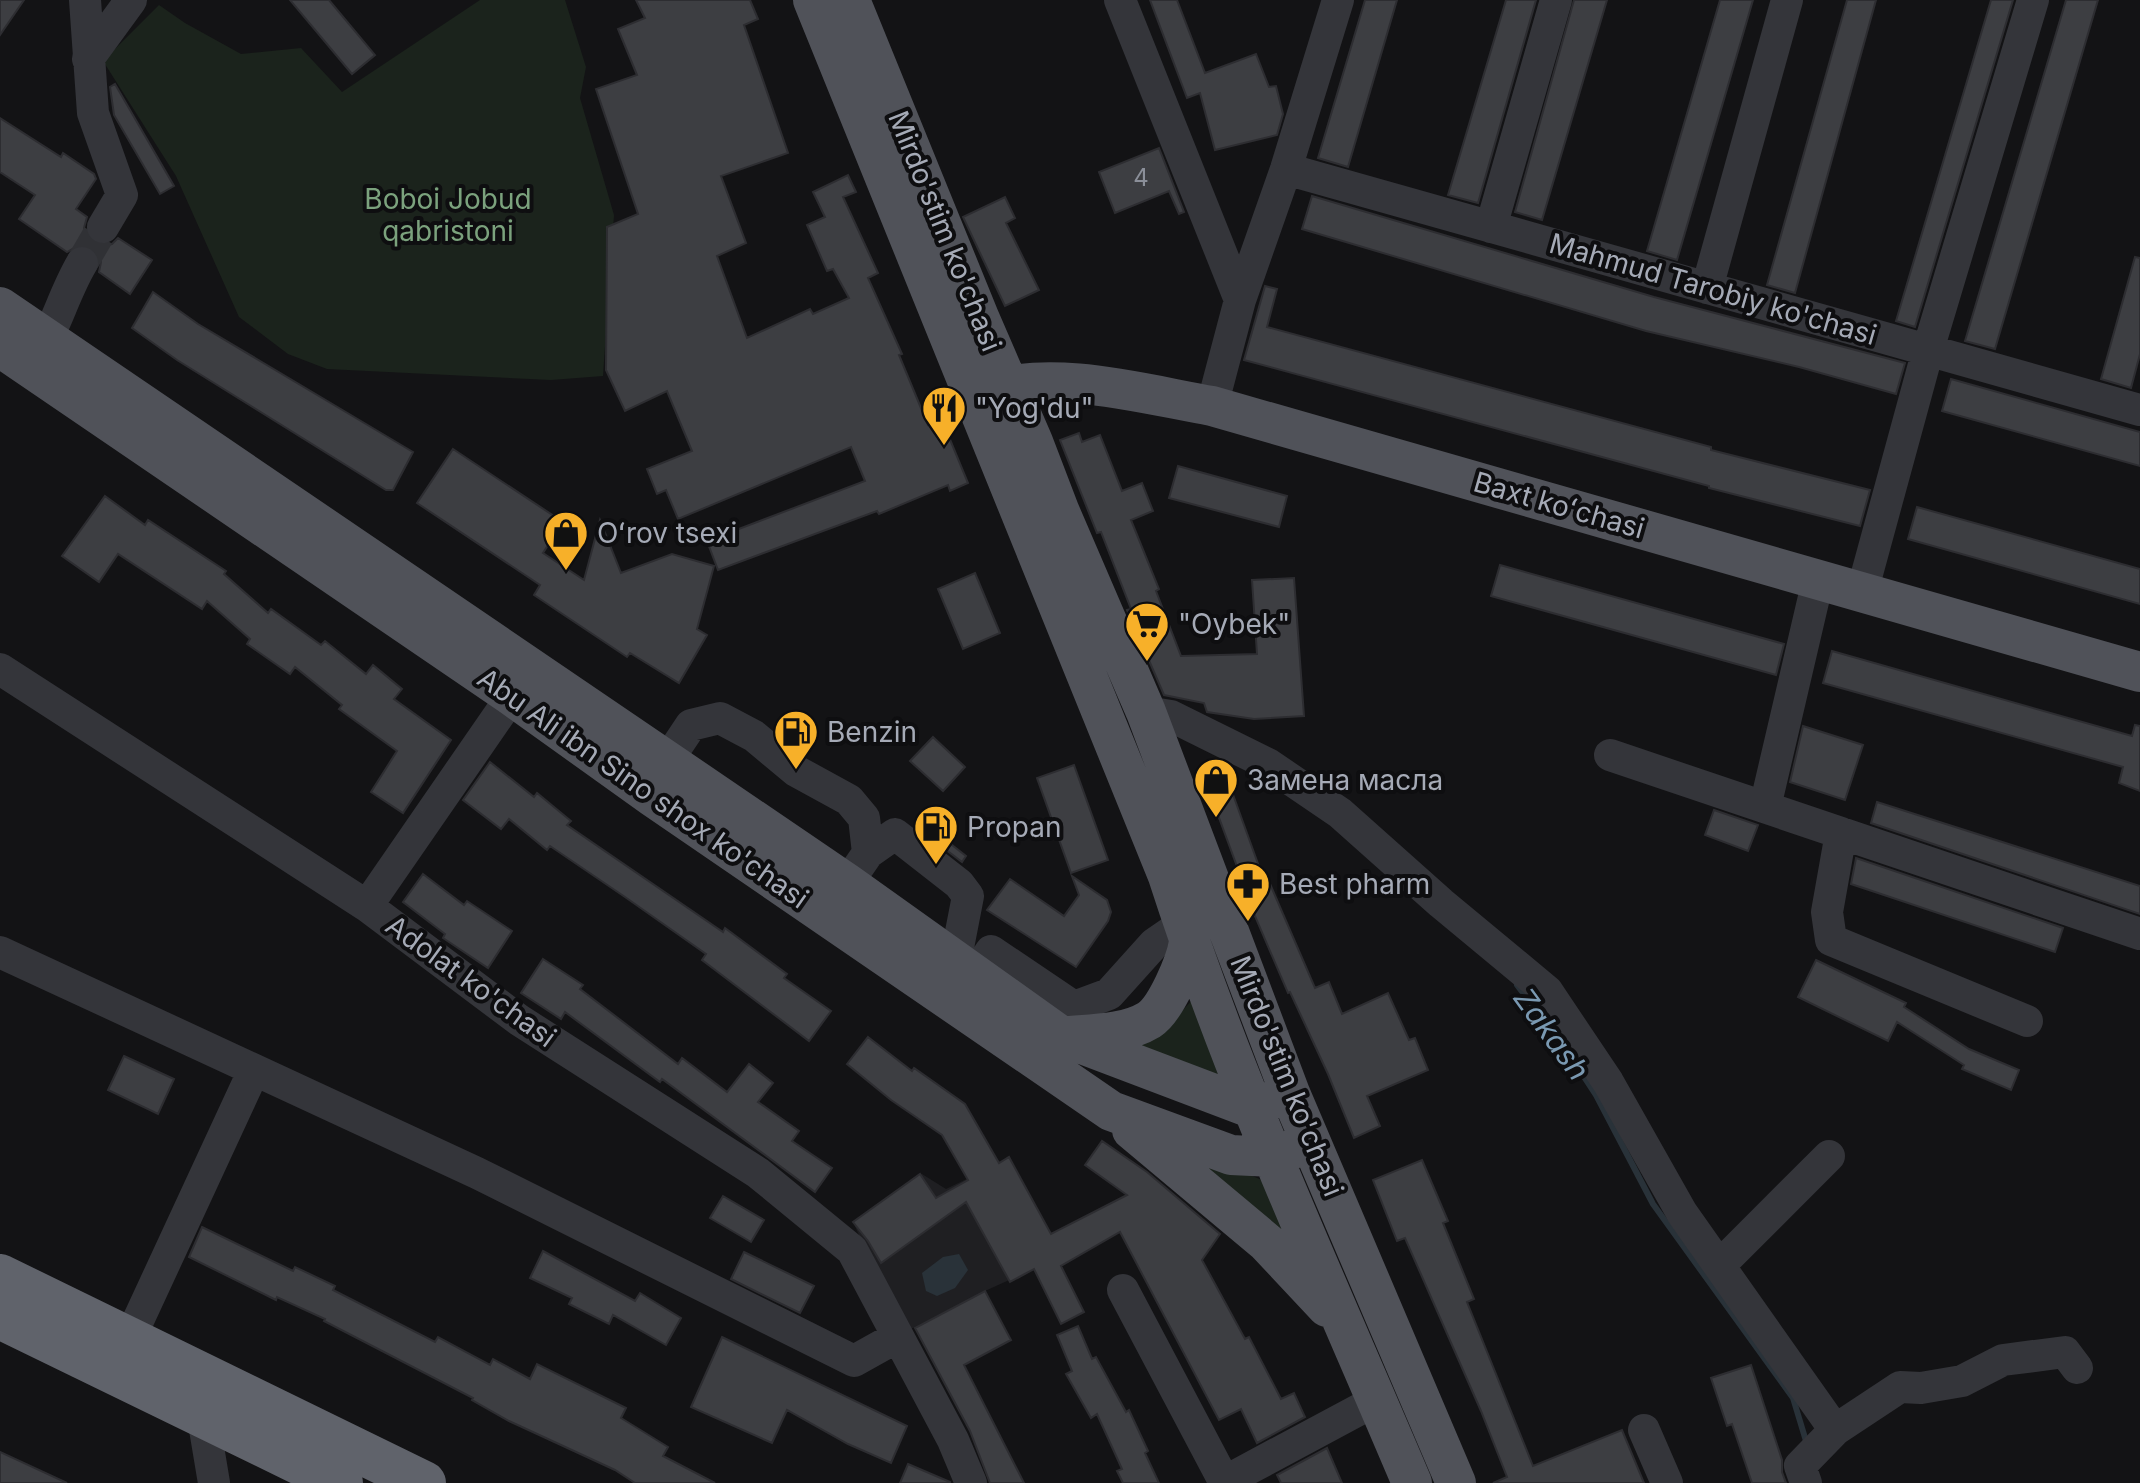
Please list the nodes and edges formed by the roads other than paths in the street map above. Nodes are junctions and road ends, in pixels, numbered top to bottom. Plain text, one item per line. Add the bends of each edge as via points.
1 (85, 0) edge
2 (131, 0) edge
3 (813, 0) edge
4 (850, 0) edge
5 (1120, 0) edge
6 (1338, 0) edge
7 (1556, 0) edge
8 (1787, 0) edge
9 (2033, 0) edge
10 (88, 59) junction
11 (1286, 169) junction
12 (103, 227) tunnel mouth
13 (1491, 227) junction
14 (82, 263) tunnel mouth
15 (1707, 288) junction
16 (1240, 300) junction
17 (0, 307) edge
18 (1928, 350) junction
19 (26, 351) edge
20 (990, 390) junction
21 (2138, 404) edge
22 (1212, 406) junction
23 (1818, 580) junction
24 (1862, 592) junction
25 (0, 669) edge
26 (2140, 672) edge
27 (512, 696) junction
28 (1146, 712) junction
29 (1610, 755) dead end
30 (667, 761) junction
31 (1765, 807) junction
32 (1841, 833) junction
33 (858, 869) junction
34 (367, 906) junction
35 (1186, 933) junction
36 (2140, 934) edge
37 (0, 952) edge
38 (964, 970) junction
39 (2027, 1021) dead end
40 (1061, 1036) junction
41 (254, 1070) junction
42 (1290, 1093) junction
43 (1251, 1108) junction
44 (1111, 1111) junction
45 (1312, 1143) junction
46 (1829, 1156) dead end
47 (1273, 1157) junction
48 (1720, 1265) junction
49 (0, 1276) edge
50 (1123, 1290) dead end
51 (0, 1317) edge
52 (1346, 1328) junction
53 (897, 1337) junction
54 (129, 1340) junction
55 (2077, 1368) dead end
56 (1377, 1400) junction
57 (203, 1417) junction
58 (1644, 1430) dead end
59 (1835, 1430) junction
60 (214, 1483) edge
61 (341, 1483) edge
62 (424, 1483) edge
63 (971, 1483) edge
64 (1225, 1483) edge
65 (1412, 1483) edge
66 (1456, 1483) edge
67 (1667, 1483) edge
68 (1806, 1483) edge

1 - 10 street
2 - 10 street
3 - 20 main road, Mirdo'stim ko'chasi
4 - 20 main road, Mirdo'stim ko'chasi
5 - 16 street
6 - 11 street
7 - 13 street
8 - 15 street
9 - 18 street
10 - 12 street via 93,113 122,195
11 - 13 street, Mahmud Tarobiy ko'chasi
11 - 16 street
13 - 15 street, Mahmud Tarobiy ko'chasi
14 - 19 street
15 - 18 street, Mahmud Tarobiy ko'chasi
16 - 22 street
17 - 19 main road, Abu Ali ibn Sino shox ko'chasi
18 - 21 street, Mahmud Tarobiy ko'chasi
18 - 24 street
19 - 27 main road, Abu Ali ibn Sino shox ko'chasi
19 - 30 main road, Abu Ali ibn Sino shox ko'chasi
20 - 22 main road, Baxt koʻchasi via 1049,382
20 - 28 main road, Mirdo'stim ko'chasi via 1059,510
20 - 35 main road, Mirdo'stim ko'chasi
22 - 23 main road, Baxt koʻchasi
23 - 24 main road, Baxt koʻchasi
23 - 31 street
24 - 26 main road, Baxt koʻchasi
25 - 34 street, Adolat ko'chasi
27 - 34 street
27 - 44 main road, Abu Ali ibn Sino shox ko'chasi
28 - 42 main road, Mirdo'stim ko'chasi
28 - 48 street via 1171,716 1268,764 1340,813 1547,991 1608,1082 1682,1213
29 - 31 street
30 - 33 main road, Abu Ali ibn Sino shox ko'chasi
30 - 33 street via 691,725 720,718 754,736 796,771 849,800 864,818
31 - 32 street
32 - 36 street
32 - 39 street via 1827,912 1831,940
33 - 38 main road, Abu Ali ibn Sino shox ko'chasi
33 - 38 street via 895,834 959,884 968,896
34 - 53 street, Adolat ko'chasi via 519,1020 758,1173 852,1250
35 - 38 street via 1154,944 1109,994 1074,1007 991,951
35 - 40 main road via 1178,980 1150,1019 1113,1032
35 - 43 main road, Mirdo'stim ko'chasi
37 - 41 street
38 - 40 main road, Abu Ali ibn Sino shox ko'chasi
40 - 43 main road, Abu Ali ibn Sino shox ko'chasi
41 - 53 street via 477,1173 854,1361
41 - 54 street
42 - 43 main road
42 - 45 main road, Mirdo'stim ko'chasi
43 - 47 main road, Mirdo'stim ko'chasi
44 - 47 main road, Abu Ali ibn Sino shox ko'chasi via 1231,1155
44 - 52 main road via 1267,1243
45 - 47 main road, Abu Ali ibn Sino shox ko'chasi
45 - 66 main road, Mirdo'stim ko'chasi
46 - 48 street
47 - 52 main road, Mirdo'stim ko'chasi
48 - 59 street
49 - 54 highway
50 - 64 street
51 - 57 highway
52 - 56 main road, Mirdo'stim ko'chasi
53 - 63 street, Adolat ko'chasi
54 - 62 highway
55 - 59 street via 2065,1352 2003,1360 1962,1381 1900,1387
56 - 64 street
56 - 65 main road, Mirdo'stim ko'chasi
57 - 60 street
57 - 61 highway
58 - 67 street
59 - 68 street via 1800,1466

